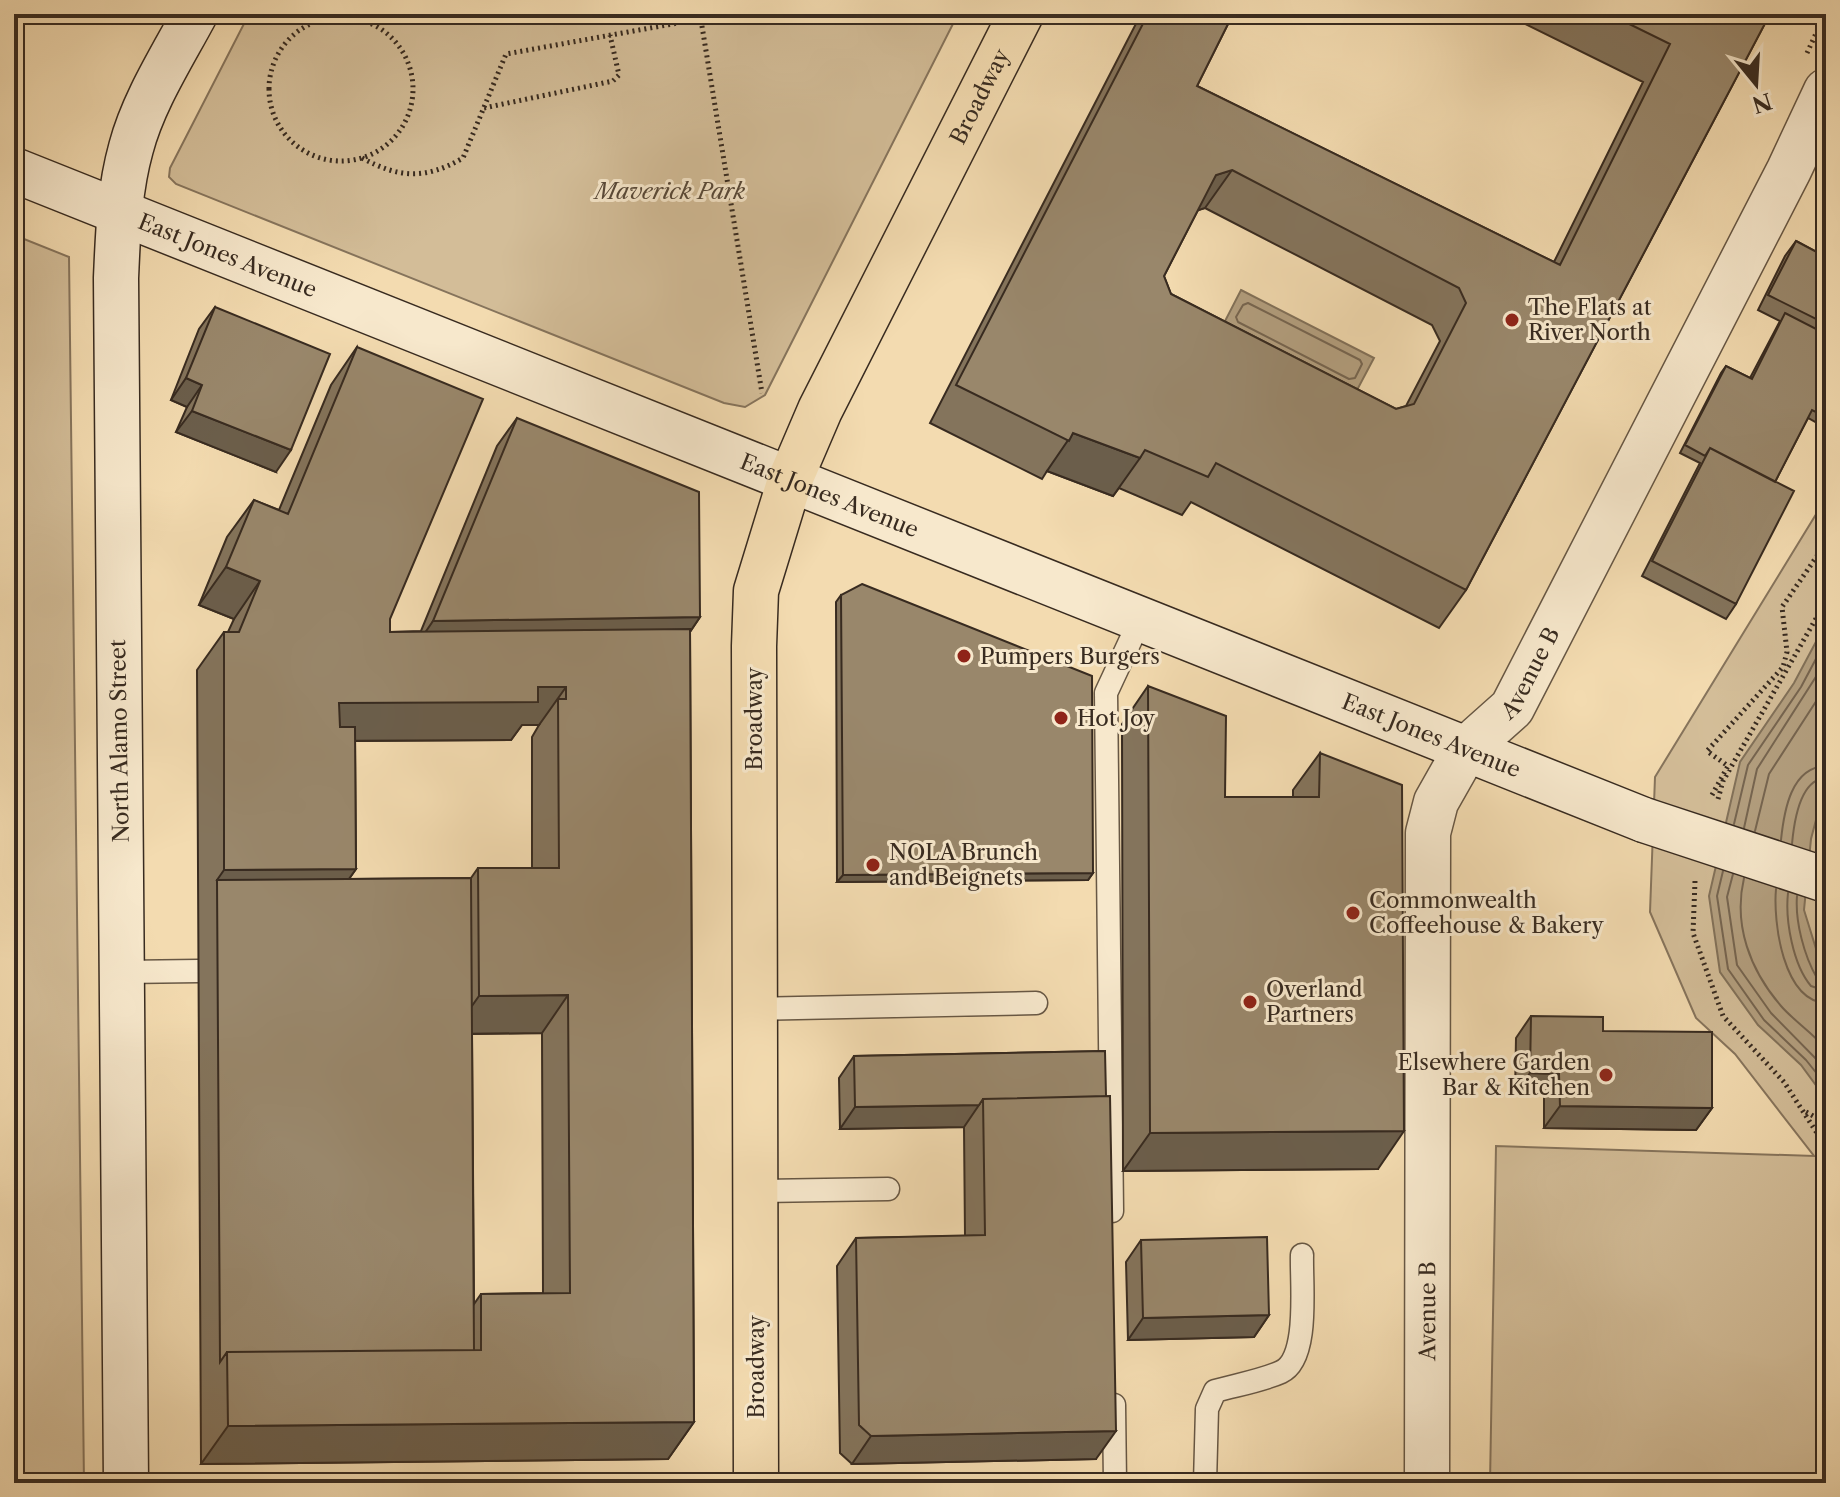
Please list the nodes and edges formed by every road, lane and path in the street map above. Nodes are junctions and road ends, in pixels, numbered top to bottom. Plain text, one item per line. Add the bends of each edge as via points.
1 (195, 14) edge
2 (1021, 14) edge
3 (700, 16) edge
4 (610, 35) junction
5 (1826, 91) edge
6 (484, 108) junction
7 (362, 158) junction
8 (14, 170) edge
9 (119, 210) junction
10 (762, 393) dead end
11 (790, 480) junction
12 (1826, 543) edge
13 (1140, 620) junction
14 (1466, 749) junction
15 (1712, 795) dead end
16 (1826, 880) edge
17 (199, 971) dead end
18 (123, 972) junction
19 (1036, 1003) dead end
20 (754, 1009) junction
21 (1802, 1110) dead end
22 (1826, 1123) edge
23 (888, 1189) dead end
24 (755, 1191) junction
25 (1112, 1230) edge
26 (1302, 1255) dead end
27 (1114, 1388) edge
28 (126, 1483) edge
29 (756, 1483) edge
30 (1115, 1483) edge
31 (1205, 1483) edge
32 (1427, 1483) edge

1 - 9 street, North Alamo Street via 131,147
2 - 11 main road, Broadway via 820,410
3 - 4 path
3 - 10 path
4 - 6 path via 506,54
4 - 6 path via 619,75 613,81
5 - 14 street, Avenue B via 1512,708
6 - 7 path via 463,158 454,163 411,176 393,175
7 - 7 path via 384,148 402,129 413,106 408,57 393,37 372,23 324,18 285,42 268,85 271,108 280,129 316,157 339,162
8 - 9 street, East Jones Avenue
9 - 11 street, East Jones Avenue
9 - 18 street, North Alamo Street via 113,327
11 - 13 street, East Jones Avenue
11 - 20 main road, Broadway via 756,591
12 - 15 path via 1782,607 1787,652 1783,667 1707,751 1728,766
13 - 14 street, East Jones Avenue
13 - 25 lane via 1106,693
14 - 16 street, East Jones Avenue, bridge via 1644,820
14 - 32 street, Avenue B via 1436,802 1428,833
17 - 18 lane
18 - 28 street, North Alamo Street
19 - 20 lane
20 - 24 main road, Broadway
21 - 22 path
23 - 24 lane
24 - 29 main road, Broadway
26 - 31 lane via 1301,1341 1294,1361 1283,1371 1215,1391 1207,1409
27 - 30 lane

